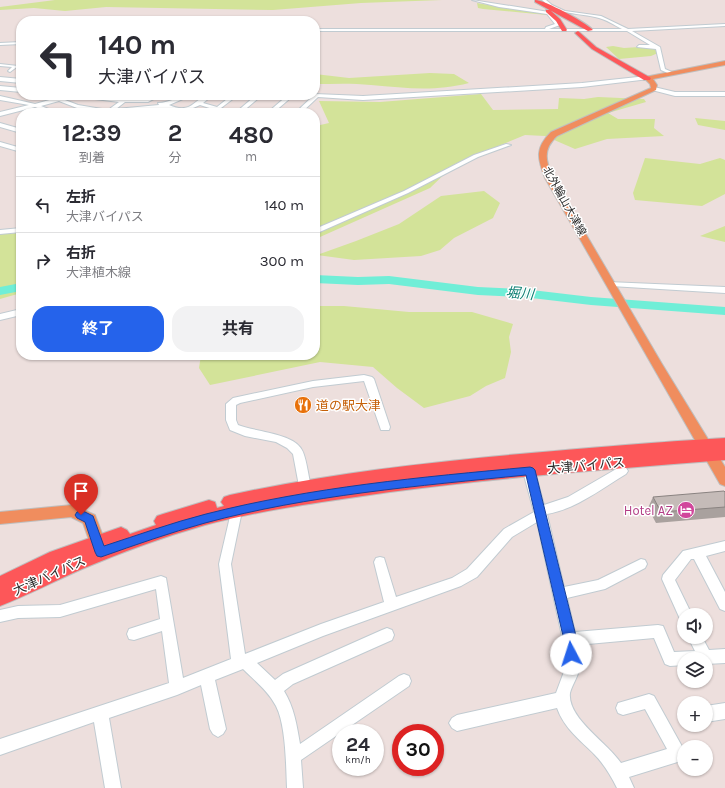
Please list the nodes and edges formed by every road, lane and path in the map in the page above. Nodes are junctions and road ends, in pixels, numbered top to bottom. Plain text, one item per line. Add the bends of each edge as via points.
1 (474, 0) edge
2 (544, 0) edge
3 (536, 1) edge
4 (725, 24) edge
5 (322, 30) joint
6 (590, 30) junction
7 (625, 30) junction
8 (545, 33) junction
9 (565, 33) junction
10 (634, 34) junction
11 (321, 35) joint
12 (595, 36) dead end
13 (602, 36) dead end
14 (648, 42) junction
15 (16, 43) edge
16 (0, 44) edge
17 (663, 45) dead end
18 (639, 46) dead end
19 (655, 46) junction
20 (16, 48) edge
21 (0, 49) edge
22 (0, 60) edge
23 (16, 62) edge
24 (725, 63) edge
25 (0, 65) edge
26 (0, 71) edge
27 (10, 71) junction
28 (16, 72) edge
29 (672, 74) junction
30 (647, 78) junction
31 (0, 79) edge
32 (16, 80) edge
33 (0, 88) edge
34 (654, 89) junction
35 (16, 90) edge
36 (725, 94) edge
37 (320, 96) edge
38 (0, 98) edge
39 (60, 100) joint
40 (115, 100) edge
41 (147, 100) joint
42 (178, 100) edge
43 (203, 100) edge
44 (229, 100) edge
45 (253, 100) edge
46 (285, 100) edge
47 (312, 100) edge
48 (123, 101) junction
49 (199, 103) junction
50 (36, 105) junction
51 (165, 106) junction
52 (0, 108) edge
53 (24, 108) edge
54 (44, 108) edge
55 (85, 108) edge
56 (110, 108) edge
57 (152, 108) edge
58 (172, 108) edge
59 (191, 108) edge
60 (214, 108) edge
61 (218, 108) edge
62 (244, 108) edge
63 (276, 108) edge
64 (303, 108) edge
65 (16, 110) edge
66 (12, 111) junction
67 (16, 113) edge
68 (0, 114) edge
69 (0, 125) edge
70 (16, 130) edge
71 (0, 144) edge
72 (508, 145) dead end
73 (16, 149) edge
74 (16, 230) edge
75 (320, 230) edge
76 (0, 232) edge
77 (611, 284) junction
78 (725, 290) edge
79 (16, 313) edge
80 (0, 317) edge
81 (385, 427) dead end
82 (725, 444) edge
83 (714, 451) edge
84 (528, 465) junction
85 (622, 471) dead end
86 (725, 480) edge
87 (306, 486) junction
88 (236, 511) junction
89 (541, 512) junction
90 (0, 518) edge
91 (725, 546) edge
92 (99, 548) junction
93 (697, 552) junction
94 (380, 562) dead end
95 (641, 564) dead end
96 (0, 585) edge
97 (560, 594) junction
98 (0, 597) edge
99 (391, 605) junction
100 (725, 605) edge
101 (682, 608) edge
102 (0, 616) edge
103 (167, 622) junction
104 (134, 634) dead end
105 (387, 635) dead end
106 (570, 639) junction
107 (725, 656) edge
108 (713, 657) edge
109 (677, 659) edge
110 (243, 663) junction
111 (207, 677) junction
112 (404, 681) dead end
113 (177, 688) junction
114 (274, 690) junction
115 (564, 699) junction
116 (623, 708) dead end
117 (725, 711) edge
118 (100, 712) junction
119 (713, 713) edge
120 (457, 723) dead end
121 (218, 729) dead end
122 (0, 747) edge
123 (293, 752) junction
124 (618, 772) junction
125 (113, 788) edge
126 (295, 788) edge
127 (626, 788) edge

1 - 8 street via 548,13 558,25 543,29
2 - 7 street via 566,14 600,17
3 - 6 highway
3 - 9 highway via 558,20
3 - 30 highway via 568,22 594,48
4 - 7 street
5 - 8 street
5 - 11 street
6 - 7 street
6 - 9 street
7 - 10 street
8 - 9 street
8 - 11 street
9 - 12 street via 588,31
10 - 13 street
10 - 14 street
14 - 17 street
14 - 19 street
15 - 16 street
18 - 19 street
19 - 29 street via 662,68
20 - 21 street
22 - 23 street
24 - 29 main road
25 - 27 street via 16,66
26 - 27 street
27 - 28 street
29 - 30 main road
30 - 34 main road via 654,85
30 - 37 street via 582,86 493,91 363,98
31 - 32 street
33 - 35 street
34 - 36 street via 671,94
34 - 77 main road, 北外輪山大津線 via 554,134 544,144 542,156 549,178
38 - 50 street
39 - 50 street
39 - 55 street
40 - 48 street
41 - 48 street
41 - 51 street
42 - 51 street
43 - 49 street
44 - 61 street
45 - 62 street
46 - 63 street
47 - 64 street
48 - 56 street
49 - 59 street
49 - 60 street
50 - 53 street
50 - 54 street
51 - 57 street
51 - 58 street
52 - 66 street
65 - 66 street
66 - 67 street
66 - 68 street
69 - 70 street
71 - 73 street
72 - 75 street via 476,156 406,192
74 - 76 street
77 - 78 street
77 - 83 main road, 北外輪山大津線 via 656,364
79 - 80 street
81 - 87 street via 369,379 364,378 313,384 237,400 231,404 231,420 234,427 279,439 298,452
82 - 83 highway, 大津バイパス
83 - 84 highway, 大津バイパス
83 - 86 main road, 北外輪山大津線
84 - 87 highway, 大津バイパス via 399,472
84 - 88 highway, 大津バイパス via 309,496
84 - 89 street
85 - 89 street via 577,500
87 - 92 highway, 大津バイパス via 185,513
88 - 92 highway, 大津バイパス
88 - 110 street via 225,564
89 - 97 street
89 - 99 street via 508,533 472,573 456,582
90 - 92 main road via 72,511 89,519
91 - 93 street
92 - 96 highway, 大津バイパス via 57,558
92 - 98 highway, 大津バイパス
93 - 100 street
93 - 101 street via 687,555 668,579
94 - 99 street
95 - 97 street via 600,585
97 - 106 street
99 - 110 street via 321,630
102 - 103 street via 18,612 60,611 161,582
103 - 104 street
103 - 113 street
105 - 114 street via 288,679
106 - 109 street via 658,631 670,659
106 - 115 street via 572,669 563,693
107 - 108 street
110 - 111 street
110 - 114 street
111 - 113 street
111 - 121 street
112 - 123 street via 301,752
113 - 118 street
114 - 123 street via 286,712
115 - 120 street
115 - 124 street via 565,709 576,727 600,749
116 - 124 street via 649,701 678,754
117 - 119 street
118 - 122 street
118 - 125 street
123 - 126 street
124 - 127 street

